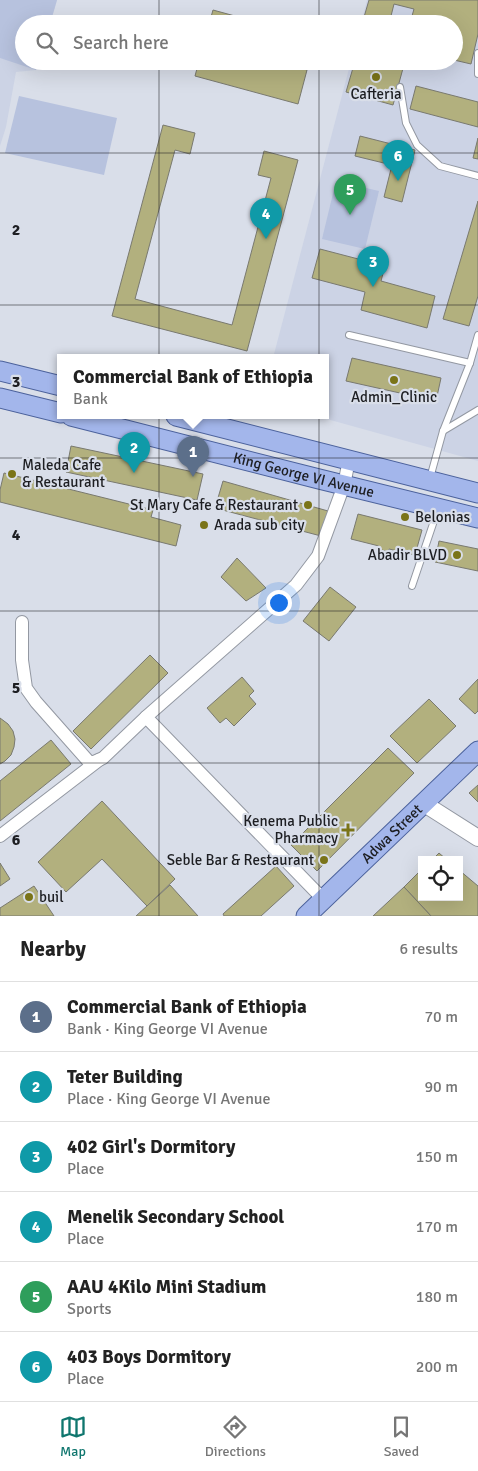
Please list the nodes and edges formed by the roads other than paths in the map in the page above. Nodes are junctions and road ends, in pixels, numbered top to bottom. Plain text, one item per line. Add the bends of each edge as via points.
1 (478, 53) edge
2 (478, 74) edge
3 (400, 87) dead end
4 (478, 176) edge
5 (348, 335) dead end
6 (478, 335) edge
7 (470, 363) junction
8 (0, 371) edge
9 (57, 385) edge
10 (0, 398) edge
11 (478, 410) edge
12 (57, 412) edge
13 (83, 419) edge
14 (188, 419) edge
15 (442, 431) junction
16 (349, 460) junction
17 (429, 481) junction
18 (344, 485) junction
19 (478, 493) edge
20 (438, 508) junction
21 (478, 518) edge
22 (412, 586) dead end
23 (22, 622) dead end
24 (146, 717) junction
25 (478, 751) edge
26 (102, 758) junction
27 (423, 803) junction
28 (0, 836) edge
29 (478, 838) edge
30 (324, 900) junction
31 (306, 916) edge

1 - 2 lane
3 - 4 lane via 406,123 417,145 440,166
5 - 7 lane
6 - 7 lane
7 - 15 lane
8 - 9 main road
10 - 12 main road
11 - 15 lane
13 - 18 main road, King George VI Avenue
14 - 16 main road, King George VI Avenue
15 - 17 lane
16 - 17 main road, King George VI Avenue
16 - 18 street
17 - 19 main road, King George VI Avenue
18 - 20 main road, King George VI Avenue
18 - 24 street via 318,556 296,585
20 - 21 main road, King George VI Avenue
20 - 22 lane
23 - 26 street via 26,688 89,762
24 - 26 street
24 - 30 street
25 - 27 main road, Adwa Street
26 - 28 street
27 - 29 street
27 - 30 main road, Adwa Street
30 - 31 main road, Adwa Street

